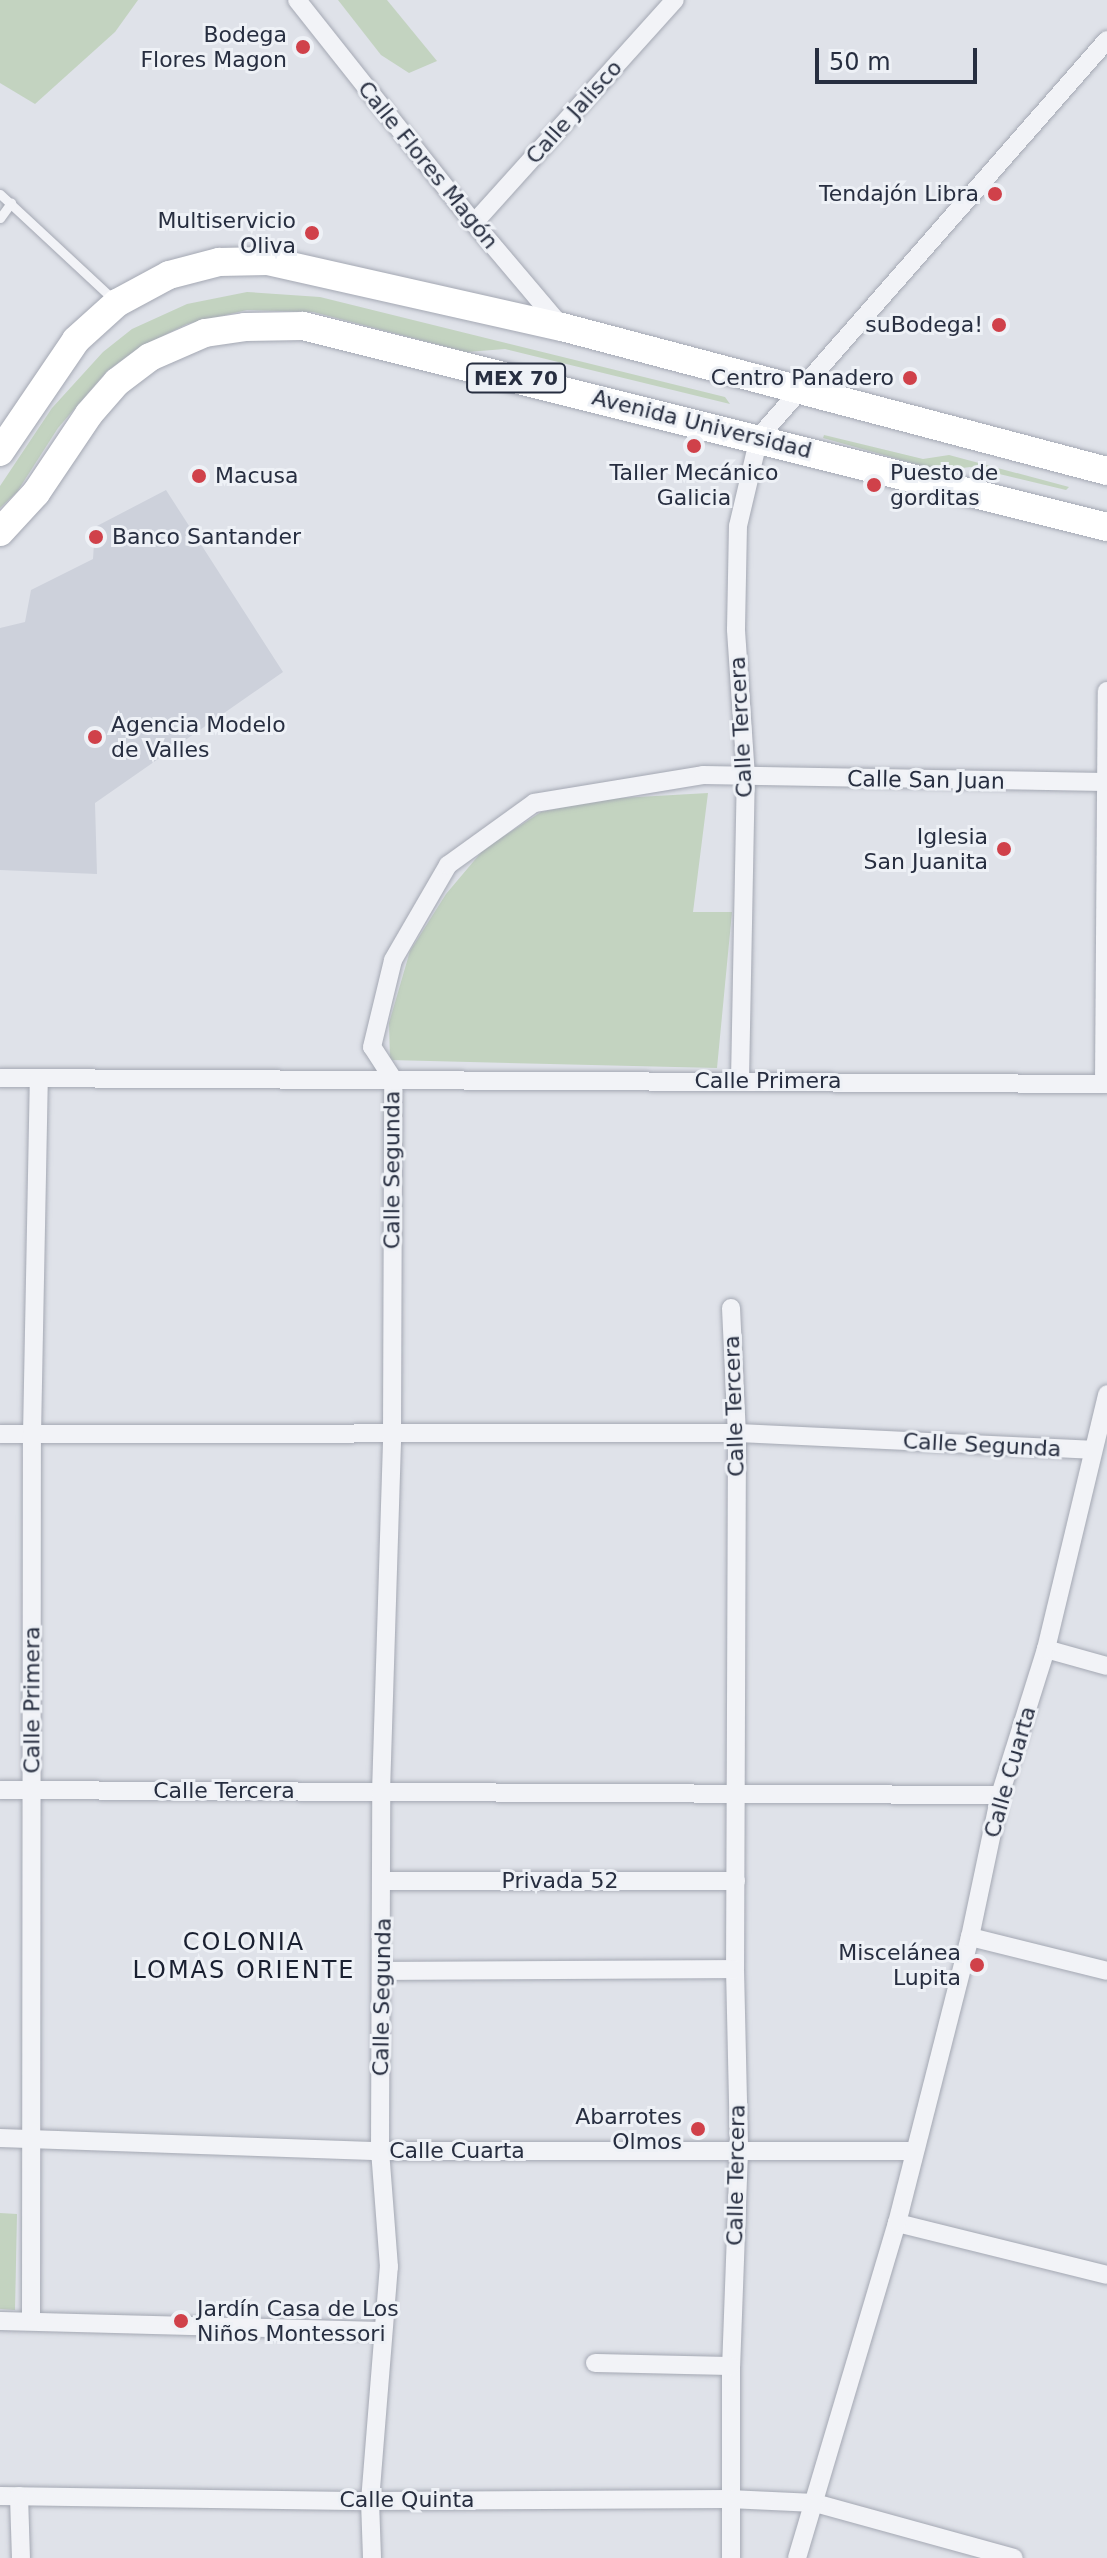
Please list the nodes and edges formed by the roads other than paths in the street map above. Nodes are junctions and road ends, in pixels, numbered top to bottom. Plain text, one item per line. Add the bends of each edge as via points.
1 (297, 0) edge
2 (675, 0) edge
3 (1107, 40) edge
4 (0, 194) edge
5 (11, 203) junction
6 (0, 218) edge
7 (474, 223) junction
8 (117, 303) junction
9 (562, 327) junction
10 (800, 392) junction
11 (759, 437) junction
12 (0, 452) edge
13 (1107, 471) edge
14 (1107, 527) edge
15 (0, 532) edge
16 (1107, 691) edge
17 (746, 777) junction
18 (1105, 782) edge
19 (0, 1078) edge
20 (39, 1078) junction
21 (393, 1079) junction
22 (740, 1080) junction
23 (1106, 1084) edge
24 (731, 1308) dead end
25 (1107, 1394) edge
26 (737, 1433) junction
27 (0, 1434) edge
28 (32, 1435) junction
29 (392, 1435) junction
30 (1093, 1450) junction
31 (1046, 1649) junction
32 (1107, 1666) edge
33 (0, 1790) edge
34 (32, 1790) junction
35 (381, 1792) junction
36 (735, 1792) junction
37 (1000, 1795) junction
38 (384, 1881) junction
39 (736, 1881) junction
40 (970, 1937) junction
41 (735, 1969) junction
42 (383, 1971) junction
43 (1107, 1971) edge
44 (34, 2137) junction
45 (0, 2138) edge
46 (380, 2151) junction
47 (739, 2151) junction
48 (914, 2151) junction
49 (897, 2223) junction
50 (1107, 2275) edge
51 (0, 2321) edge
52 (31, 2321) junction
53 (382, 2331) junction
54 (595, 2363) dead end
55 (731, 2366) junction
56 (10, 2496) edge
57 (729, 2499) junction
58 (370, 2501) junction
59 (815, 2503) junction
60 (21, 2558) edge
61 (372, 2558) edge
62 (731, 2558) edge
63 (797, 2558) edge
64 (1014, 2558) edge

1 - 7 street, Calle Flores Magón
2 - 7 street, Calle Jalisco
3 - 10 street, Calle Tercera
4 - 5 lane
5 - 6 lane
5 - 8 lane
7 - 9 street, Calle Flores Magón
8 - 9 main road, MEX 70 via 169,275 219,262 268,261
8 - 12 main road, MEX 70 via 76,340
9 - 10 main road, MEX 70
10 - 11 street, Calle Tercera
10 - 13 main road, MEX 70
11 - 14 main road, Avenida Universidad / MEX 70
11 - 15 main road, Avenida Universidad / MEX 70 via 303,326 245,327 172,345 117,382
11 - 17 street, Calle Tercera via 738,526 736,629
16 - 18 street, Calle Primera
17 - 18 street, Calle San Juan
17 - 21 street, Calle Segunda via 703,775 534,803 448,865 393,960 372,1047
17 - 22 street, Calle Tercera
18 - 23 street, Calle Primera
19 - 20 street, Calle Primera
20 - 21 street, Calle Primera
20 - 28 street, Calle Primera
21 - 22 street, Calle Primera
21 - 29 street, Calle Segunda
22 - 23 street, Calle Primera
24 - 26 street, Calle Tercera
25 - 30 street, Calle Cuarta
26 - 29 street, Calle Segunda
26 - 30 street, Calle Segunda
26 - 36 street, Calle Tercera
27 - 28 street, Calle Segunda
28 - 29 street, Calle Segunda
28 - 34 street, Calle Primera
29 - 35 street, Calle Segunda
30 - 31 street, Calle Cuarta
31 - 32 street
31 - 37 street, Calle Cuarta
33 - 34 street, Calle Tercera
34 - 35 street, Calle Tercera
34 - 44 street, Calle Primera
35 - 36 street, Calle Tercera
35 - 38 street, Calle Segunda
36 - 37 street, Calle Tercera
36 - 39 street, Calle Tercera
37 - 40 street, Calle Cuarta
38 - 39 street, Privada 52
38 - 42 street, Calle Segunda
39 - 41 street, Calle Tercera
40 - 43 street
40 - 48 street, Calle Cuarta
41 - 42 street
41 - 47 street, Calle Tercera
42 - 46 street, Calle Segunda
44 - 45 street, Calle Cuarta
44 - 46 street, Calle Cuarta
44 - 52 street, Calle Primera
46 - 47 street, Calle Cuarta
46 - 53 street, Calle Segunda via 389,2267
47 - 48 street, Calle Cuarta
47 - 55 street, Calle Tercera
48 - 49 street, Calle Cuarta
49 - 50 street
49 - 59 street, Calle Cuarta
51 - 52 street
52 - 53 street
53 - 58 street, Calle Segunda
54 - 55 street
55 - 57 street, Calle Tercera
56 - 58 street, Calle Quinta
56 - 60 street
57 - 58 street, Calle Quinta
57 - 59 street, Calle Quinta
57 - 62 street, Calle Tercera
58 - 61 street, Calle Segunda
59 - 63 street, Calle Cuarta
59 - 64 street, Calle Quinta

